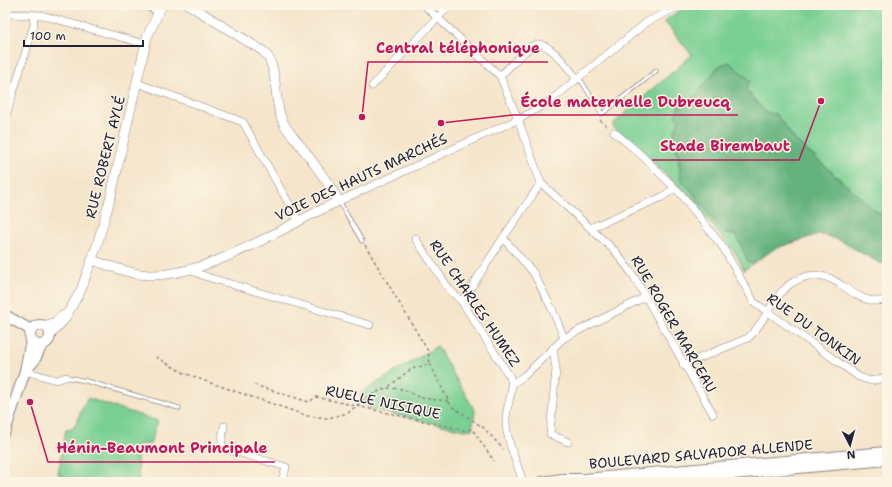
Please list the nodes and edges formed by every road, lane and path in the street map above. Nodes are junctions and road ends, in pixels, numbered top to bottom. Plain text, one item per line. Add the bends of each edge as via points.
1 (141, 5) edge
2 (189, 5) edge
3 (424, 5) edge
4 (450, 5) edge
5 (680, 5) edge
6 (159, 9) edge
7 (5, 14) edge
8 (33, 15) junction
9 (438, 18) junction
10 (145, 44) junction
11 (656, 71) dead end
12 (500, 76) junction
13 (578, 79) junction
14 (137, 83) junction
15 (372, 86) dead end
16 (602, 114) junction
17 (5, 119) edge
18 (518, 119) junction
19 (614, 132) joint
20 (541, 183) junction
21 (675, 188) junction
22 (339, 201) junction
23 (298, 220) junction
24 (590, 228) junction
25 (415, 238) dead end
26 (503, 238) junction
27 (362, 241) joint
28 (92, 260) junction
29 (190, 270) junction
30 (644, 297) junction
31 (887, 300) edge
32 (462, 302) junction
33 (67, 312) junction
34 (768, 312) junction
35 (5, 315) edge
36 (370, 325) dead end
37 (44, 326) junction
38 (31, 335) junction
39 (50, 335) junction
40 (564, 338) junction
41 (42, 345) junction
42 (553, 348) junction
43 (156, 357) dead end
44 (430, 364) junction
45 (683, 365) junction
46 (25, 371) junction
47 (66, 378) joint
48 (887, 378) edge
49 (512, 384) junction
50 (254, 385) dead end
51 (388, 388) junction
52 (448, 401) junction
53 (357, 407) junction
54 (179, 408) dead end
55 (713, 414) dead end
56 (224, 426) dead end
57 (5, 431) edge
58 (568, 442) dead end
59 (887, 455) edge
60 (515, 457) junction
61 (494, 460) dead end
62 (282, 482) edge
63 (523, 482) edge
64 (542, 482) edge
65 (594, 482) edge
66 (643, 482) edge

1 - 6 lane
2 - 22 street via 269,56 281,119
3 - 9 street
4 - 9 street
5 - 13 street, VOIE DES HAUTS MARCHÉS via 647,22
6 - 10 street, RUE ROBERT AYLÉ
7 - 8 street
8 - 10 street via 41,15
8 - 17 street via 34,25
9 - 12 street
9 - 15 street
10 - 14 street, RUE ROBERT AYLÉ
11 - 16 lane
12 - 13 street via 534,45 542,44 550,48
12 - 18 street
13 - 16 lane
13 - 18 street, VOIE DES HAUTS MARCHÉS via 550,101
14 - 23 street via 243,122
14 - 28 street, RUE ROBERT AYLÉ via 111,196
16 - 19 path via 601,121
18 - 20 street
18 - 22 street, VOIE DES HAUTS MARCHÉS
19 - 21 street, RUE DU TONKIN
20 - 24 street, RUE ROGER MARCEAU
20 - 26 street
21 - 24 street
21 - 34 street, RUE DU TONKIN via 722,246 749,296
22 - 23 street, VOIE DES HAUTS MARCHÉS
22 - 27 lane
23 - 29 street, VOIE DES HAUTS MARCHÉS via 230,255
24 - 30 street, RUE ROGER MARCEAU via 615,250 633,275
25 - 32 street, RUE CHARLES HUMEZ via 449,289
26 - 32 street
26 - 40 street via 533,272
27 - 44 path via 428,351
28 - 29 street, VOIE DES HAUTS MARCHÉS via 131,272 147,274
28 - 33 street, RUE ROBERT AYLÉ via 81,290
29 - 36 street
30 - 40 street
30 - 45 street, RUE ROGER MARCEAU
31 - 34 street via 866,300 830,278 811,275 784,287
32 - 49 street, RUE CHARLES HUMEZ
33 - 37 street, RUE ROBERT AYLÉ via 56,322
33 - 39 street, RUE ROBERT AYLÉ via 59,327
34 - 45 street via 748,338
34 - 48 street, RUE DU TONKIN via 859,377 871,381
35 - 38 main road
37 - 38 main road via 37,326
37 - 39 main road
38 - 41 main road via 36,344
38 - 46 main road
39 - 41 main road via 48,341
40 - 42 street
41 - 46 main road via 34,361
42 - 49 street
42 - 58 street via 556,369 550,434
43 - 53 path via 182,372 205,381 308,416 328,418 348,413
44 - 51 path via 411,369
44 - 52 path
45 - 55 street, RUE ROGER MARCEAU
46 - 47 street via 56,380
46 - 57 main road
47 - 54 lane via 86,381
49 - 60 street via 506,418
50 - 53 path, RUELLE NISIQUE via 309,402 316,397
51 - 52 path via 403,389 420,398
51 - 53 path via 368,396
52 - 60 path via 451,406 484,428 505,451
53 - 61 path, RUELLE NISIQUE via 465,430 472,429
56 - 62 street via 220,447 286,467
59 - 64 main road, BOULEVARD SALVADOR ALLENDE
59 - 65 lane
59 - 66 main road, BOULEVARD SALVADOR ALLENDE
60 - 63 street

